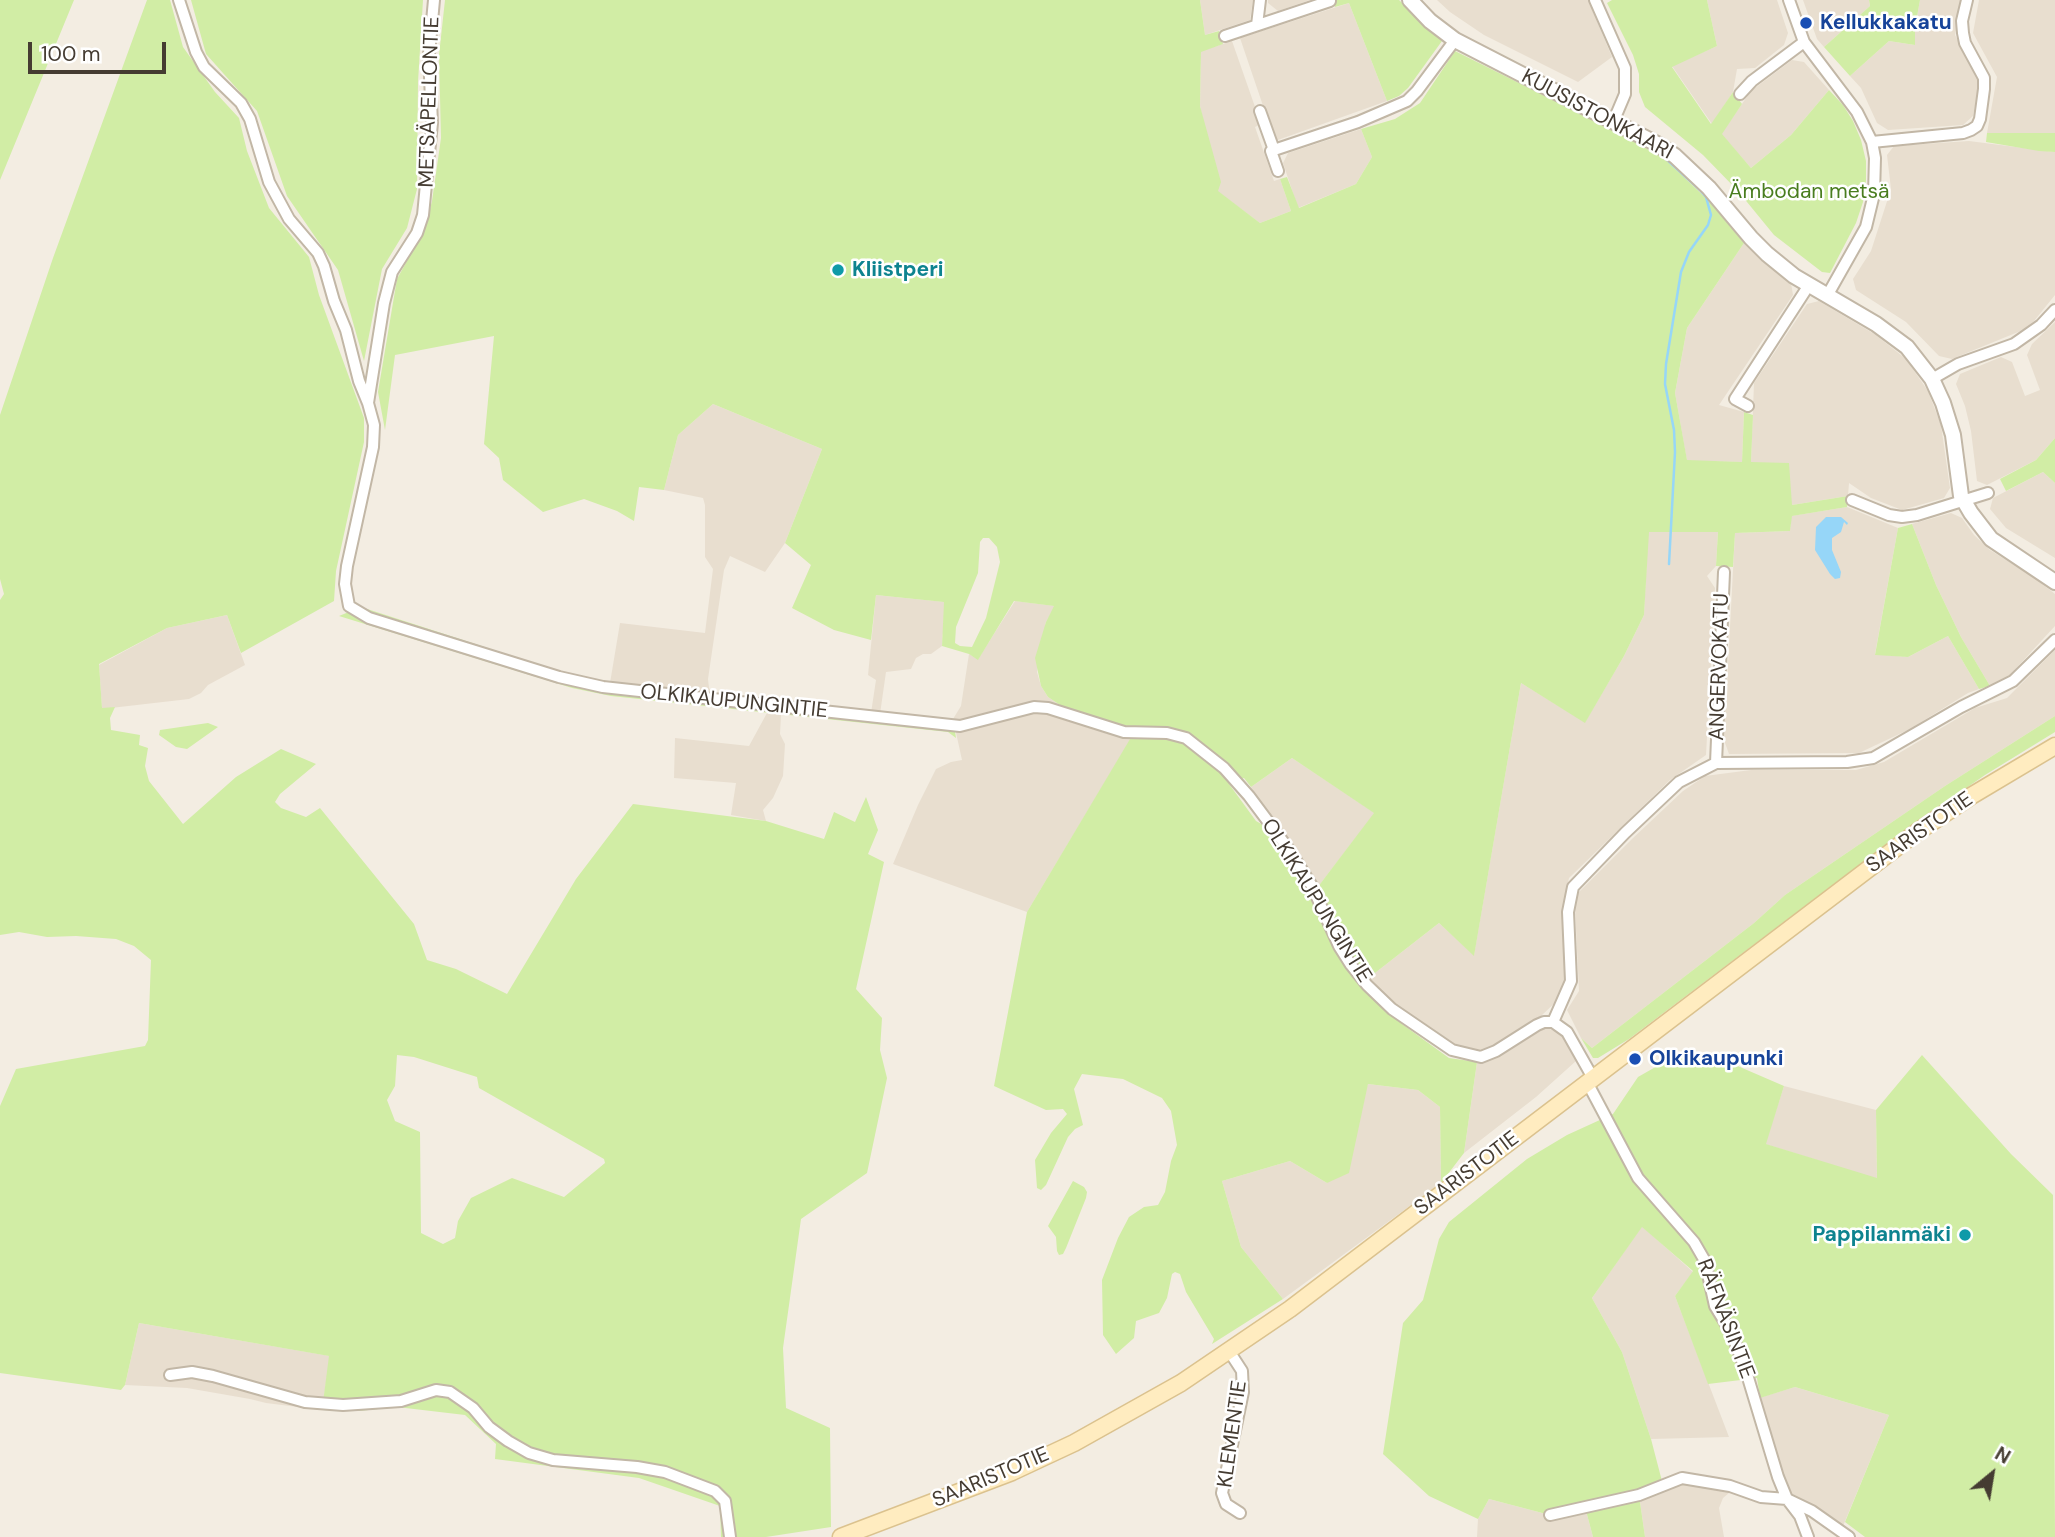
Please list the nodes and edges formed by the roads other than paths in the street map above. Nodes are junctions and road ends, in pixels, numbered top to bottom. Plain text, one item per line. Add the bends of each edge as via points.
1 (179, 0) edge
2 (434, 0) edge
3 (1260, 0) edge
4 (1410, 0) edge
5 (1595, 0) edge
6 (1789, 0) edge
7 (1967, 0) edge
8 (1330, 1) edge
9 (1257, 25) junction
10 (1225, 36) dead end
11 (1455, 40) junction
12 (1804, 42) junction
13 (1740, 94) dead end
14 (1260, 111) dead end
15 (1614, 120) junction
16 (1872, 142) junction
17 (1273, 150) junction
18 (1278, 171) dead end
19 (1809, 285) junction
20 (1827, 296) junction
21 (2055, 310) edge
22 (1932, 379) junction
23 (368, 403) junction
24 (1748, 406) dead end
25 (1988, 493) dead end
26 (1852, 500) dead end
27 (1964, 501) junction
28 (1724, 572) dead end
29 (2055, 582) edge
30 (2055, 640) edge
31 (2055, 746) edge
32 (1716, 762) junction
33 (1553, 1023) junction
34 (1590, 1080) junction
35 (1229, 1351) junction
36 (170, 1374) dead end
37 (1787, 1499) junction
38 (1240, 1513) dead end
39 (1550, 1515) dead end
40 (730, 1537) edge
41 (841, 1537) edge
42 (1808, 1537) edge
43 (1849, 1537) edge

1 - 23 street, OLKIKAUPUNGINTIE via 200,60 241,103 274,192 289,219 318,253
2 - 23 street, METSÄPELLONTIE via 429,54 432,123 423,215 392,272
3 - 9 street
4 - 11 street, KUUSISTONKAARI
5 - 15 street via 1625,68 1625,94
6 - 12 street
7 - 16 street via 1962,21 1965,43 1984,78 1977,126 1963,132
8 - 9 street
9 - 10 street
11 - 15 street, KUUSISTONKAARI
11 - 17 street via 1407,101
12 - 13 street
12 - 16 street via 1848,97
14 - 17 street
15 - 19 street, KUUSISTONKAARI via 1675,156 1751,238
16 - 20 street via 1875,176 1870,212
17 - 18 street
19 - 20 street, KUUSISTONKAARI
19 - 24 street via 1734,399
20 - 22 street, KUUSISTONKAARI via 1907,347
21 - 22 street via 2014,344 1958,363
22 - 27 street, KUUSISTONKAARI via 1953,435
23 - 33 street, OLKIKAUPUNGINTIE via 373,447 345,583 349,606 357,612 547,674 603,687 960,726 1034,707 1124,732 1178,736 1207,753 1249,796 1312,886 1351,965 1392,1009 1452,1050 1481,1057 1537,1025
25 - 27 street
26 - 27 street via 1902,517
27 - 29 street, KUUSISTONKAARI via 1991,539
28 - 32 street, ANGERVOKATU
30 - 32 street via 2013,681 1873,758
31 - 34 main road, SAARISTOTIE via 1917,832
32 - 33 street via 1670,790 1573,887 1568,912 1571,981
33 - 34 street via 1567,1032
34 - 35 main road, SAARISTOTIE
34 - 37 street, RÄFNÄSINTIE via 1638,1178 1705,1261 1716,1306 1746,1371
35 - 38 street, KLEMENTIE via 1242,1371 1243,1392 1222,1493 1226,1504
35 - 41 main road, SAARISTOTIE via 1074,1443 964,1492
36 - 40 street via 192,1372 304,1402 343,1405 401,1401 436,1390 450,1392 489,1427 529,1453 553,1460 665,1472 715,1491 725,1501
37 - 39 street via 1682,1478 1639,1495
37 - 42 street, RÄFNÄSINTIE
37 - 43 street

